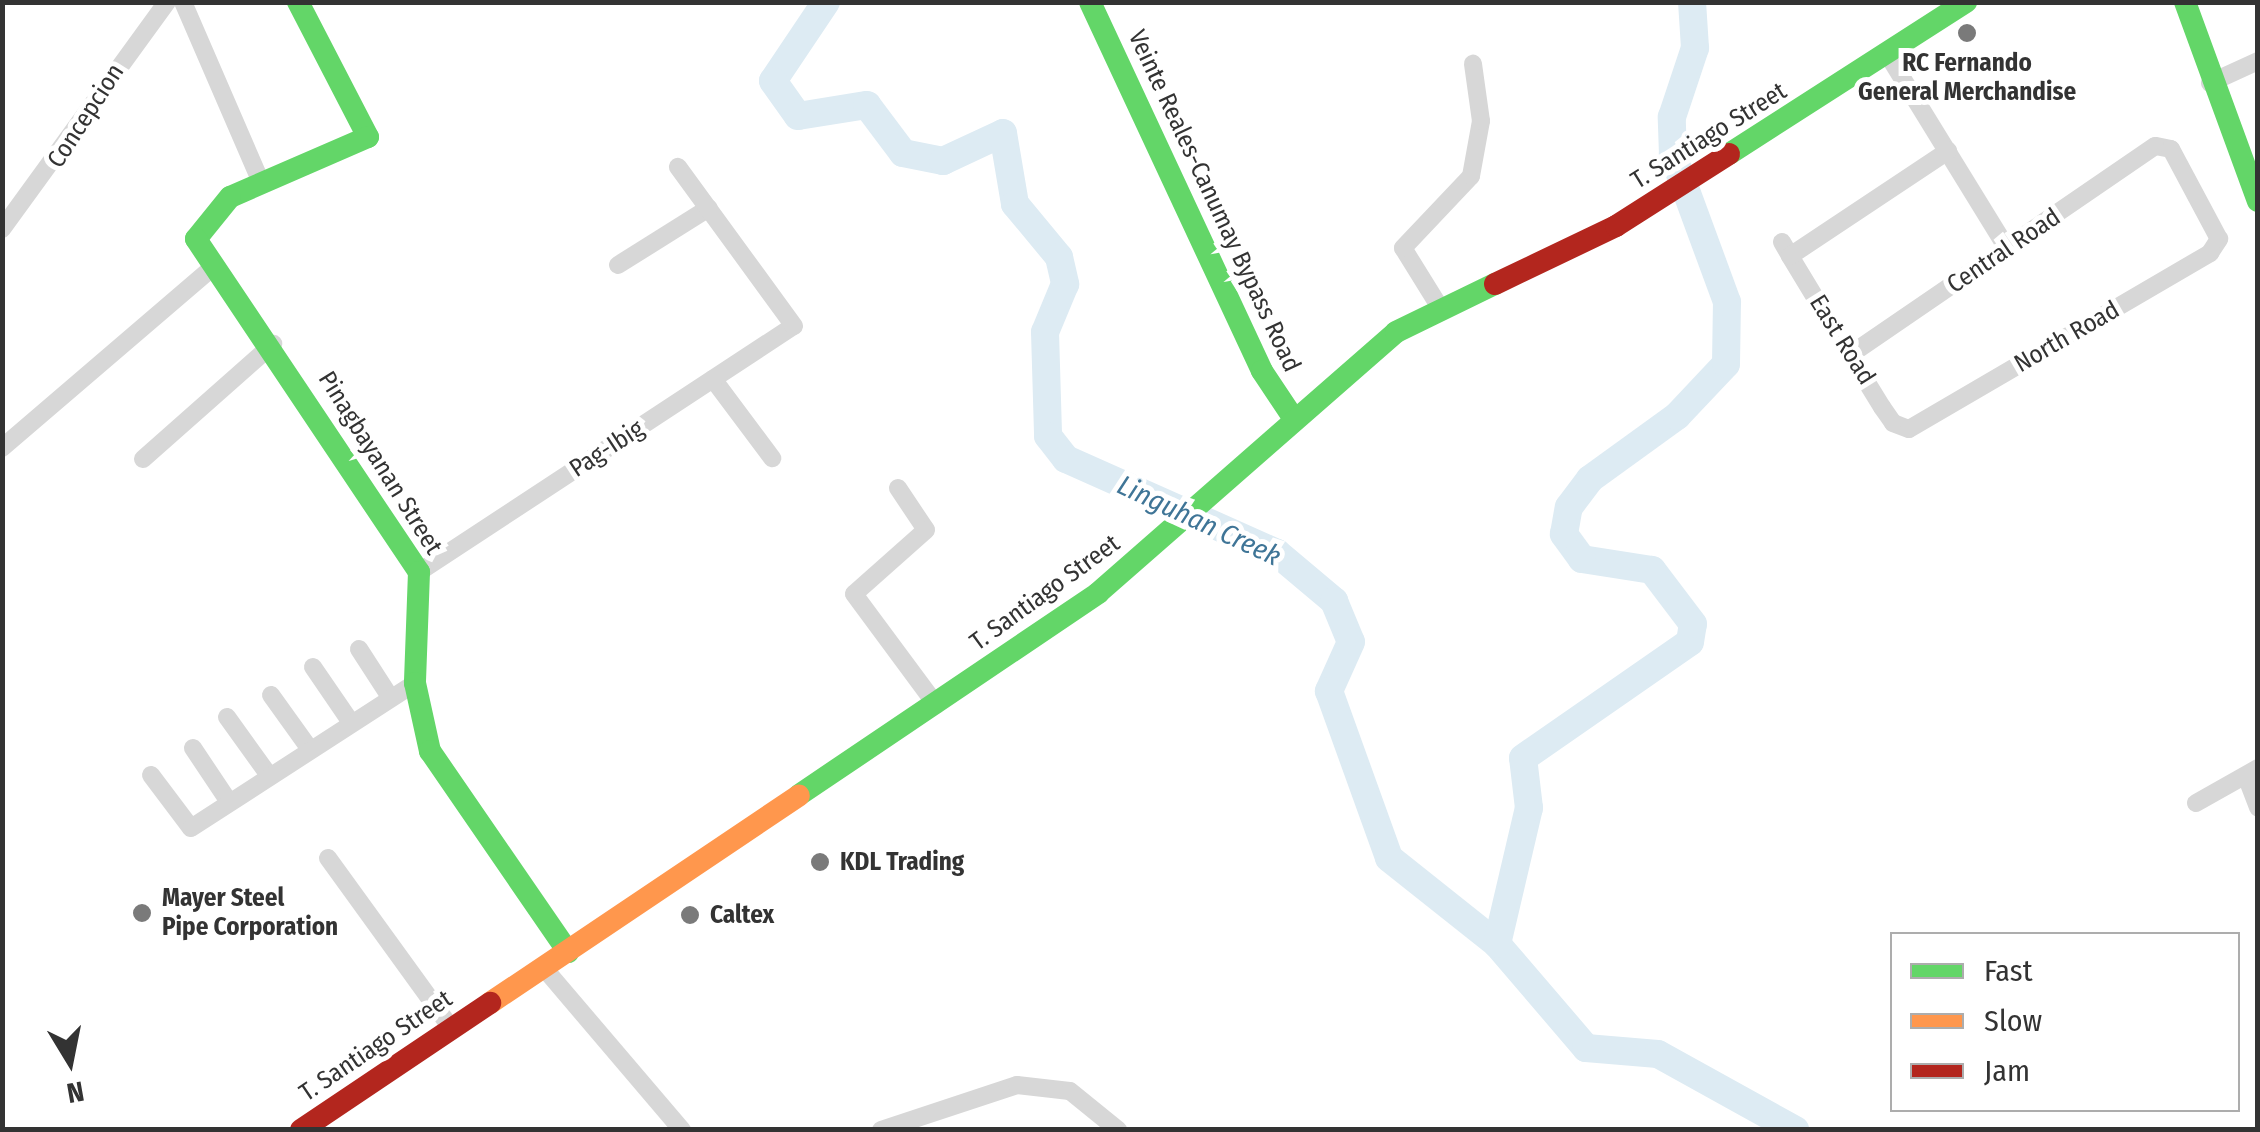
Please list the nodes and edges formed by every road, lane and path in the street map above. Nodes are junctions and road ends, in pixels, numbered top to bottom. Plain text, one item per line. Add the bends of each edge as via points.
1 (167, 2) edge
2 (183, 2) edge
3 (298, 2) edge
4 (1090, 2) edge
5 (1966, 2) edge
6 (2185, 2) edge
7 (1888, 55) junction
8 (2258, 61) edge
9 (1473, 64) dead end
10 (2210, 82) junction
11 (2156, 146) joint
12 (1948, 151) junction
13 (678, 168) dead end
14 (261, 182) junction
15 (2258, 201) edge
16 (709, 208) junction
17 (2, 229) edge
18 (2008, 250) junction
19 (618, 265) dead end
20 (214, 266) junction
21 (1440, 306) junction
22 (273, 344) junction
23 (1850, 354) junction
24 (713, 379) junction
25 (1294, 419) junction
26 (1909, 429) joint
27 (2, 448) edge
28 (772, 458) dead end
29 (143, 459) dead end
30 (898, 488) dead end
31 (419, 572) junction
32 (359, 648) dead end
33 (313, 667) dead end
34 (416, 682) junction
35 (271, 695) dead end
36 (390, 697) junction
37 (936, 705) junction
38 (227, 717) dead end
39 (350, 721) junction
40 (192, 748) dead end
41 (308, 748) junction
42 (2252, 772) edge
43 (268, 774) junction
44 (151, 775) dead end
45 (230, 802) junction
46 (2196, 803) dead end
47 (2258, 808) edge
48 (328, 858) dead end
49 (568, 952) junction
50 (544, 968) junction
51 (451, 1028) junction
52 (301, 1130) edge
53 (682, 1130) edge
54 (881, 1130) edge
55 (1118, 1130) edge

1 - 17 street, Concepcion
2 - 14 street
3 - 14 main road via 368,137
4 - 25 main road, Veinte Reales-Canumay Bypass Road via 1262,371
5 - 7 main road, T. Santiago Street
6 - 10 main road
7 - 12 street
7 - 21 main road, T. Santiago Street via 1662,198
8 - 10 street
9 - 21 street via 1481,121 1471,176 1403,248
10 - 15 main road
11 - 18 street, Central Road
11 - 26 street, North Road via 2170,149 2218,239 2210,253
12 - 18 street
12 - 23 street, East Road via 1786,249
13 - 16 street
14 - 20 main road, Pinagbayanan Street via 195,230
16 - 19 street
16 - 24 street, Pag-Ibig via 794,326
18 - 23 street, Central Road
20 - 22 main road, Pinagbayanan Street
20 - 27 street
21 - 25 main road, T. Santiago Street
22 - 29 street
22 - 31 main road, Pinagbayanan Street
23 - 26 street, East Road via 1893,423
24 - 28 street
24 - 31 street, Pag-Ibig
25 - 37 main road, T. Santiago Street via 1169,532
30 - 37 street via 926,530 854,594
31 - 34 main road, Pinagbayanan Street
32 - 36 street
33 - 39 street
34 - 36 street
34 - 49 main road, Pinagbayanan Street via 423,733 446,780
35 - 41 street
36 - 39 street
37 - 49 main road, T. Santiago Street
38 - 43 street
39 - 41 street
40 - 45 street
41 - 43 street
42 - 46 street
42 - 47 street
43 - 45 street
44 - 45 street via 187,828
48 - 51 street
49 - 50 main road, T. Santiago Street
50 - 51 main road, T. Santiago Street
50 - 53 street
51 - 52 main road, T. Santiago Street
54 - 55 street via 1017,1085 1070,1091

